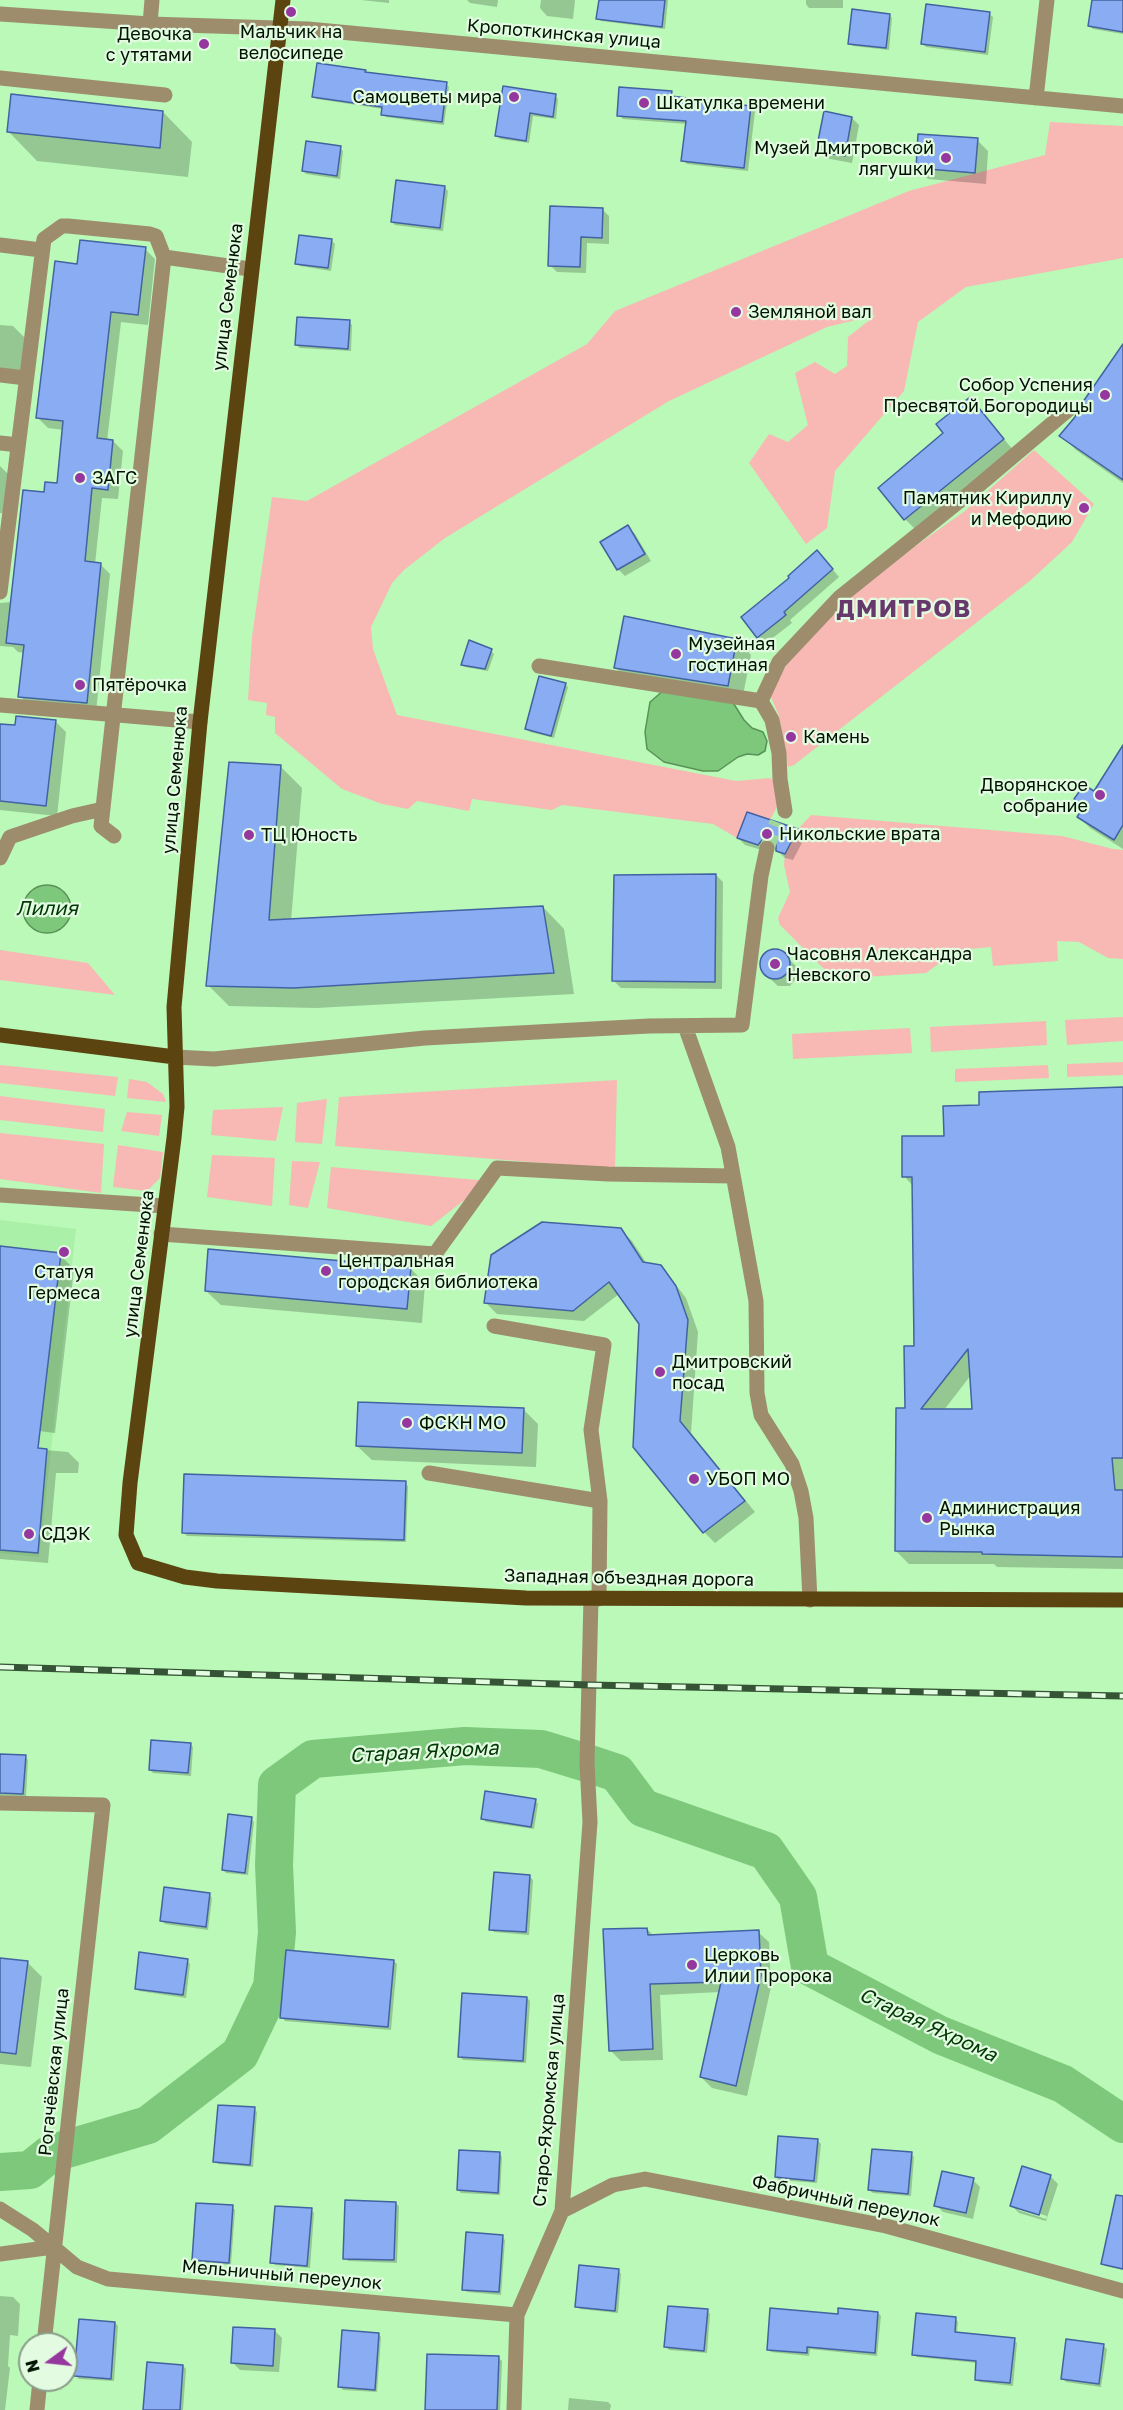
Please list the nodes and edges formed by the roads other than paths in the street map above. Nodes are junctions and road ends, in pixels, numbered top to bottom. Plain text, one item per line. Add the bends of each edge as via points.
1 (152, 0) edge
2 (283, 0) edge
3 (1047, 0) edge
4 (0, 14) edge
5 (150, 24) junction
6 (280, 29) junction
7 (0, 78) edge
8 (165, 95) dead end
9 (1036, 99) junction
10 (1123, 106) edge
11 (0, 245) edge
12 (41, 250) junction
13 (164, 257) junction
14 (250, 269) junction
15 (0, 375) edge
16 (26, 378) junction
17 (1068, 410) dead end
18 (0, 443) edge
19 (18, 445) junction
20 (4, 517) edge
21 (0, 584) edge
22 (539, 666) dead end
23 (762, 701) junction
24 (0, 705) edge
25 (114, 714) junction
26 (200, 722) junction
27 (103, 809) junction
28 (785, 812) tunnel mouth
29 (5, 836) edge
30 (114, 836) dead end
31 (767, 848) tunnel mouth
32 (0, 858) edge
33 (685, 1026) junction
34 (0, 1035) edge
35 (175, 1057) junction
36 (733, 1176) junction
37 (0, 1195) edge
38 (165, 1206) junction
39 (161, 1234) junction
40 (495, 1326) dead end
41 (429, 1473) dead end
42 (600, 1501) junction
43 (138, 1563) joint
44 (595, 1598) junction
45 (810, 1600) junction
46 (1123, 1600) edge
47 (0, 1803) edge
48 (0, 2209) edge
49 (562, 2211) junction
50 (53, 2247) junction
51 (0, 2254) edge
52 (1123, 2291) edge
53 (517, 2315) junction
54 (45, 2332) edge
55 (39, 2392) edge
56 (37, 2410) edge
57 (514, 2410) edge

1 - 5 street
2 - 6 main road, улица Семенюка
3 - 9 street
4 - 5 street, Кропоткинская улица
5 - 6 street, Кропоткинская улица
6 - 9 street, Кропоткинская улица
6 - 14 main road, улица Семенюка
7 - 8 street
9 - 10 street, Кропоткинская улица
11 - 12 street
12 - 13 street via 47,236 68,226 150,234 156,236
12 - 16 street
13 - 14 street
13 - 25 street
14 - 26 main road, улица Семенюка
15 - 16 street
16 - 19 street
17 - 23 street via 840,597 779,662
18 - 19 street
19 - 20 street
20 - 21 street
22 - 23 street
23 - 28 street via 772,720 779,753
24 - 25 street
25 - 26 street
25 - 27 street
26 - 35 main road, улица Семенюка via 174,1007
27 - 29 street
27 - 30 street via 101,826
29 - 32 street
31 - 33 street via 742,1025
33 - 35 street via 425,1038 214,1059
33 - 36 street via 728,1147
34 - 35 main road
35 - 38 main road, улица Семенюка via 177,1107
36 - 39 street via 497,1168 435,1254
36 - 45 street via 756,1301 756,1393 761,1415 792,1464 801,1491
37 - 38 street
38 - 39 main road, улица Семенюка
39 - 43 main road, улица Семенюка via 126,1535
40 - 42 street, Старо-Яхромская улица via 604,1345 591,1431
41 - 42 street
42 - 44 street, Старо-Яхромская улица
43 - 44 main road, Западная объездная дорога via 185,1578 217,1581 526,1598
44 - 45 main road, Западная объездная дорога
44 - 49 street, Старо-Яхромская улица via 587,1762 590,1822
45 - 46 main road, Западная объездная дорога
47 - 50 street, Рогачёвская улица via 103,1805
48 - 50 street, Мельничный переулок
49 - 52 street, Фабричный переулок via 613,2185 645,2179 886,2226
49 - 53 street, Старо-Яхромская улица
50 - 51 street
50 - 53 street, Мельничный переулок via 77,2266 108,2279
50 - 54 street, Рогачёвская улица
53 - 57 street, Старо-Яхромская улица
55 - 56 street

